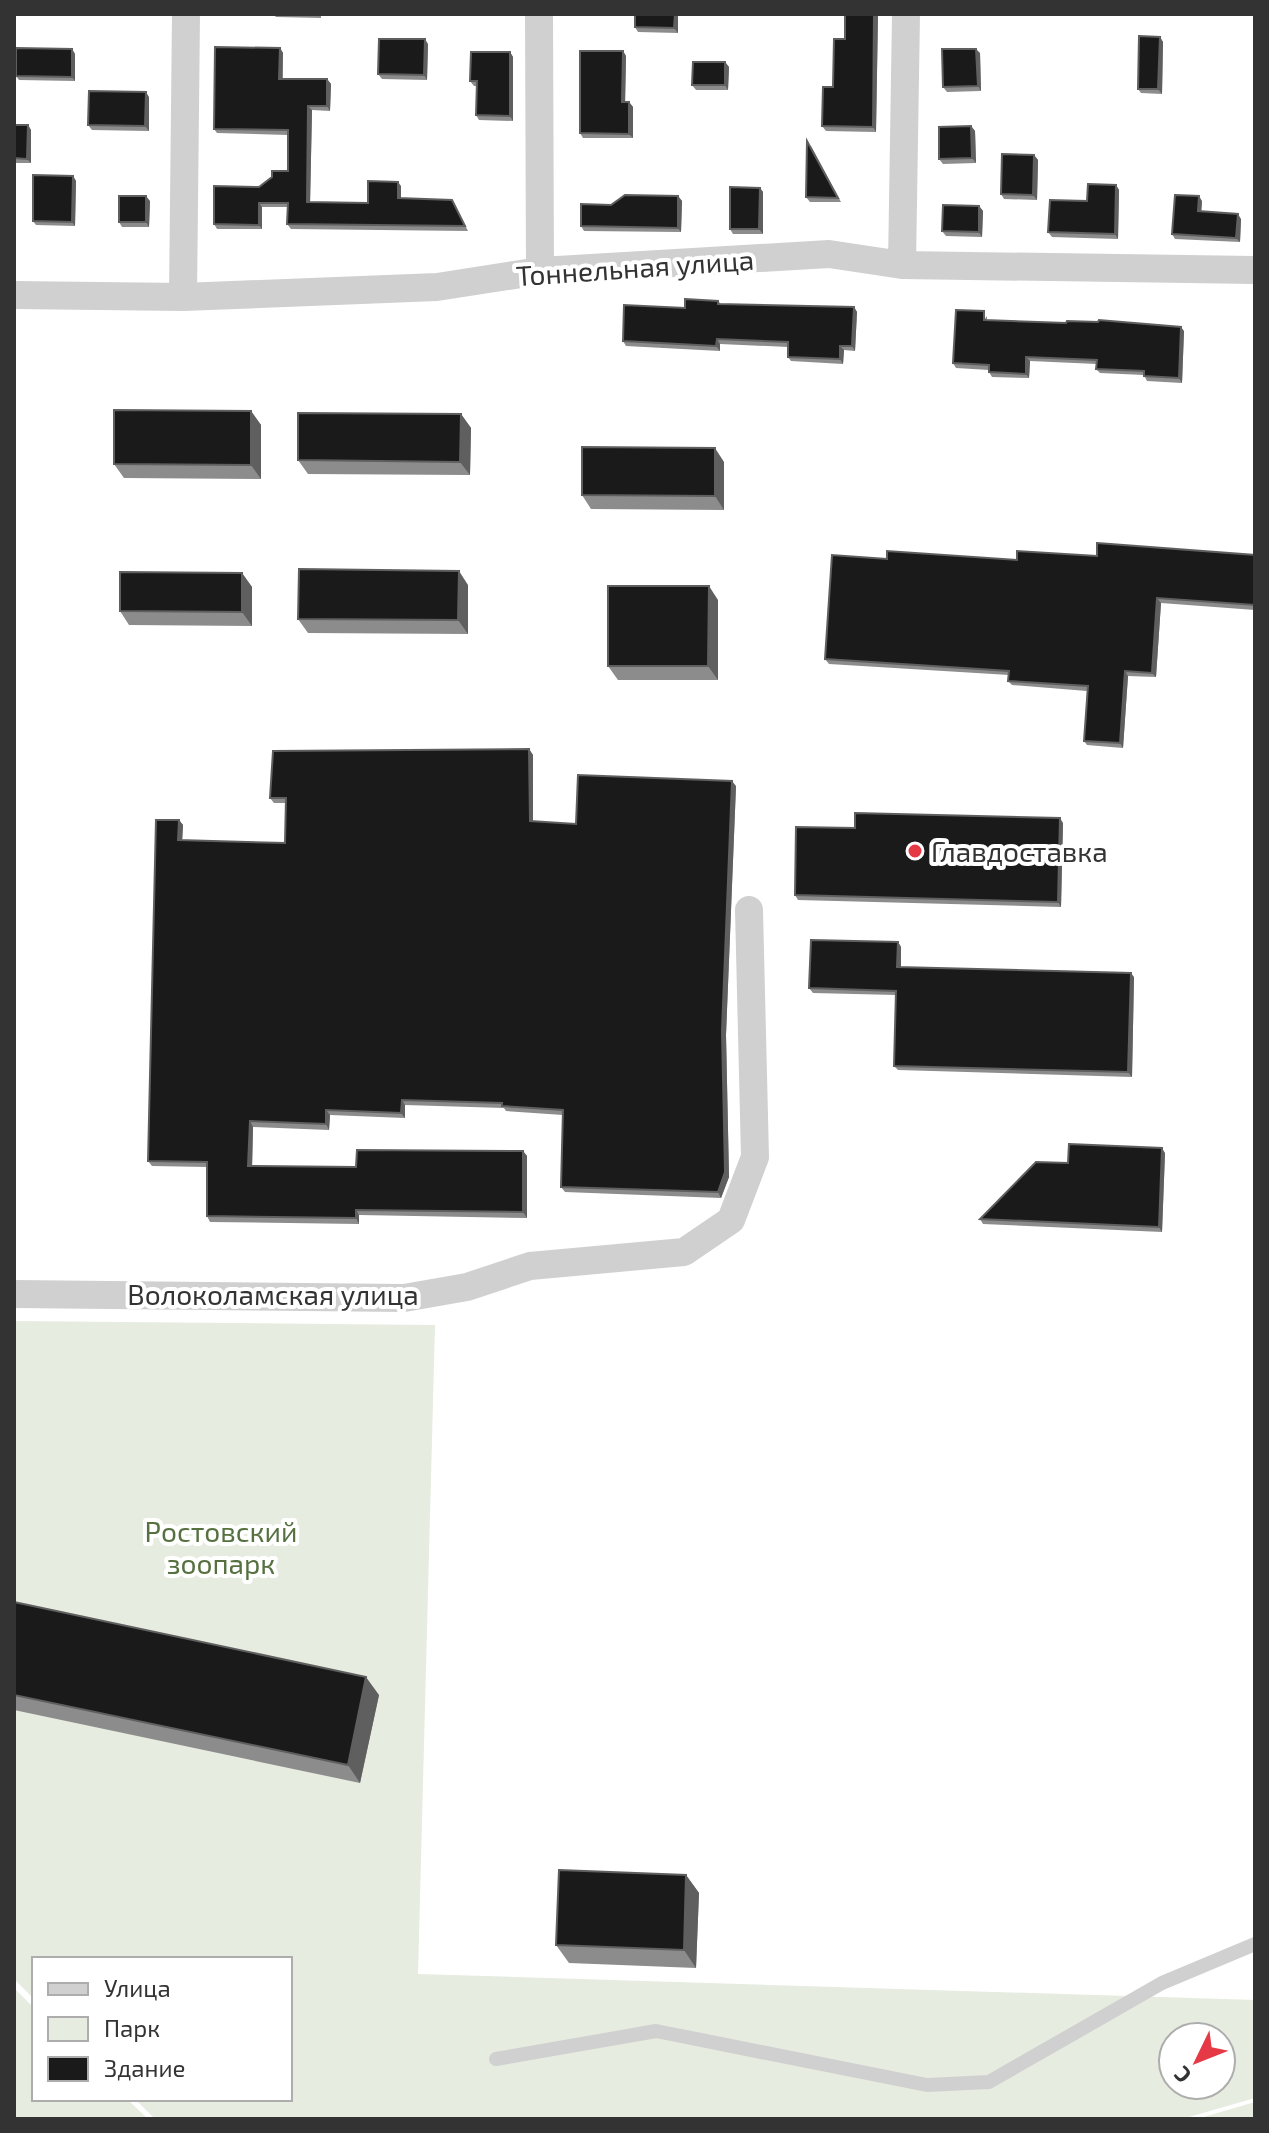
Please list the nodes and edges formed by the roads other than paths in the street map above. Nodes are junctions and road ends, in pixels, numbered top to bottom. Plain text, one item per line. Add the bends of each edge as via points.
1 (186, 14) edge
2 (539, 14) edge
3 (906, 14) edge
4 (902, 265) junction
5 (1255, 270) edge
6 (540, 271) junction
7 (14, 295) edge
8 (183, 297) junction
9 (749, 910) dead end
10 (14, 1294) edge
11 (1255, 1944) edge
12 (496, 2059) dead end

1 - 8 street
2 - 6 street
3 - 4 street
4 - 5 street, Тоннельная улица
4 - 6 street, Тоннельная улица via 829,254
6 - 8 street, Тоннельная улица via 437,287
7 - 8 street, Тоннельная улица
9 - 10 street, Волоколамская улица via 755,1157 731,1220 684,1252 530,1266 467,1287 404,1298
11 - 12 lane via 1162,1983 989,2082 927,2085 656,2031

